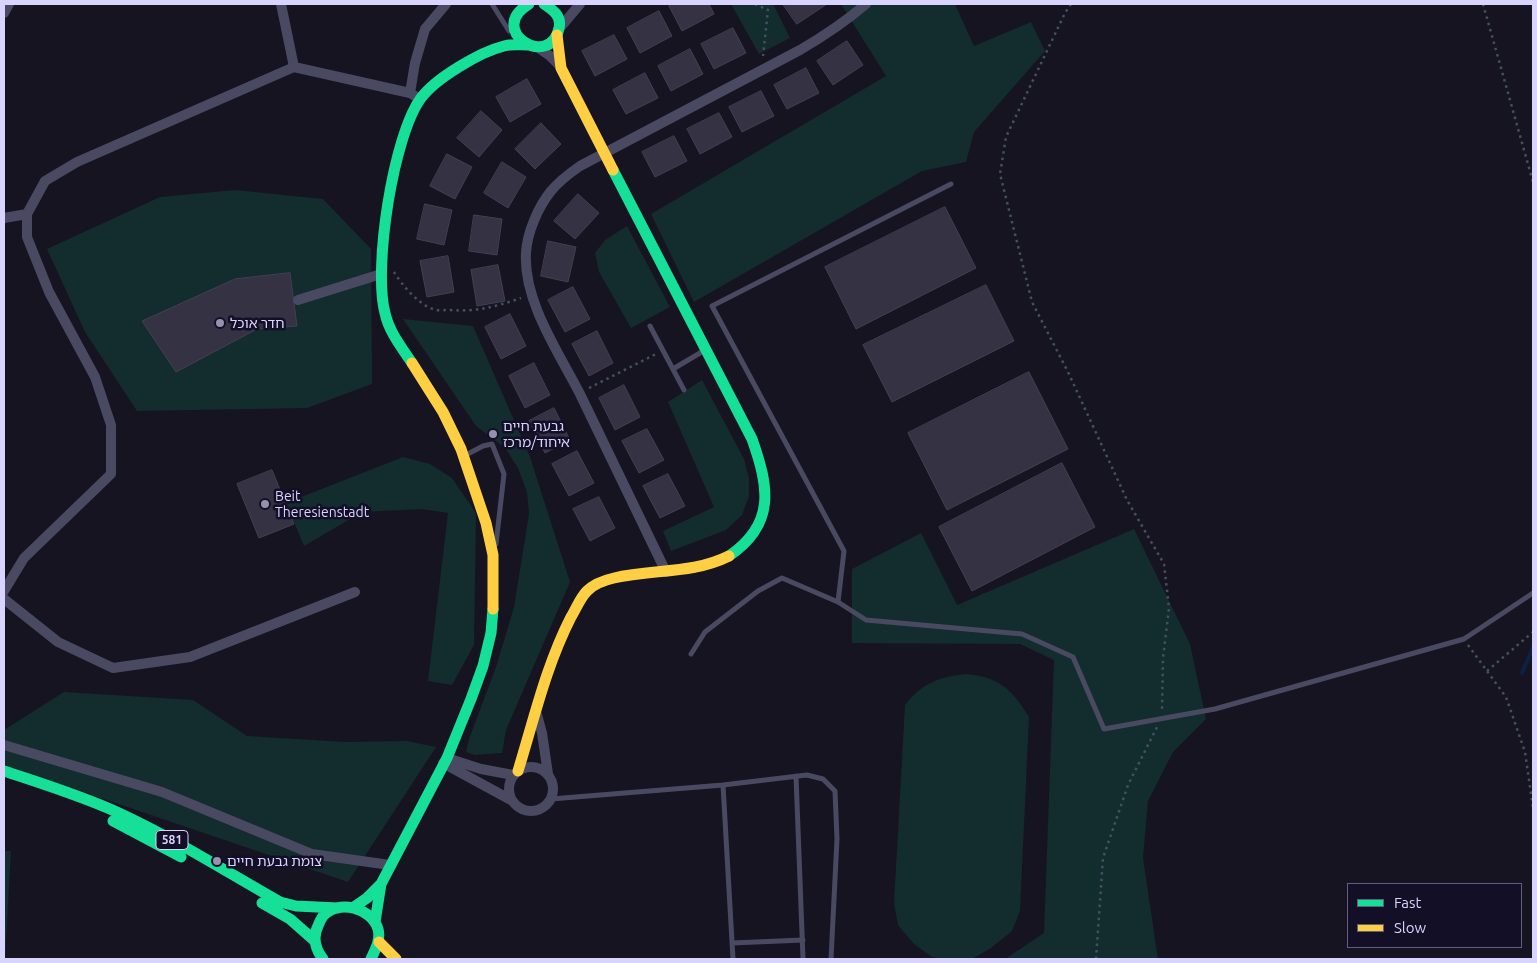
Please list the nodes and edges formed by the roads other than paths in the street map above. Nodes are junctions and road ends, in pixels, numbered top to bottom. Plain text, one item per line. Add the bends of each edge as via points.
1 (10, 4) edge
2 (281, 4) edge
3 (446, 4) edge
4 (492, 4) edge
5 (529, 4) edge
6 (544, 4) edge
7 (580, 4) edge
8 (866, 4) edge
9 (4, 13) edge
10 (512, 26) junction
11 (558, 32) junction
12 (532, 46) junction
13 (493, 50) junction
14 (294, 67) junction
15 (561, 68) junction
16 (410, 93) junction
17 (420, 99) junction
18 (605, 152) junction
19 (951, 184) dead end
20 (27, 214) junction
21 (4, 218) edge
22 (381, 274) junction
23 (298, 300) dead end
24 (650, 326) dead end
25 (706, 349) junction
26 (673, 368) junction
27 (684, 390) dead end
28 (464, 456) junction
29 (493, 564) junction
30 (666, 572) junction
31 (4, 591) edge
32 (355, 592) dead end
33 (1533, 593) edge
34 (4, 599) edge
35 (838, 602) junction
36 (691, 654) dead end
37 (536, 710) junction
38 (4, 745) edge
39 (445, 761) junction
40 (4, 772) edge
41 (516, 773) junction
42 (548, 774) junction
43 (796, 776) junction
44 (723, 785) junction
45 (551, 799) junction
46 (511, 800) junction
47 (390, 865) junction
48 (380, 884) junction
49 (354, 907) junction
50 (338, 908) junction
51 (375, 922) junction
52 (803, 940) junction
53 (315, 941) junction
54 (379, 942) junction
55 (732, 943) junction
56 (322, 958) edge
57 (371, 959) edge
58 (396, 959) edge
59 (733, 959) edge
60 (803, 959) edge
61 (831, 959) edge

1 - 9 street
2 - 14 street
3 - 16 street via 425,29
4 - 10 lane
5 - 10 street via 521,8
6 - 11 street via 558,16
7 - 11 street
8 - 18 street via 827,34 762,71
10 - 12 street via 517,36
10 - 13 street
11 - 12 street via 548,44
11 - 15 street
12 - 13 street via 512,45
12 - 15 street via 550,56
13 - 17 street via 444,78
14 - 16 street
14 - 20 street via 77,162 46,181
15 - 18 street
16 - 17 street
17 - 22 street via 398,152
18 - 25 street
18 - 30 street via 564,177 551,191 531,229 526,271 532,295 550,336
19 - 35 lane via 712,306 844,551
20 - 21 street
20 - 31 street via 27,238 49,292 95,377 111,425 111,474 24,558
22 - 23 street
22 - 28 street via 384,313 389,327 442,412
24 - 26 lane
25 - 26 lane
25 - 30 street via 760,458 766,492 765,509 760,524 742,548 713,562
26 - 27 lane
28 - 29 street via 486,523
28 - 29 lane via 492,444 504,474
29 - 39 street via 494,604 483,666
30 - 37 street via 600,582 585,593 561,635 544,678
32 - 34 street via 190,657 113,668 58,642
33 - 35 lane via 1464,639 1215,709 1104,729 1073,657 1022,634 866,620
35 - 36 lane via 782,578 758,591 705,632
37 - 41 street
37 - 42 street
38 - 47 street via 162,792 312,854
39 - 41 street
39 - 46 street
39 - 47 street
40 - 50 street, 581 via 74,794 119,813 280,902
40 - 53 street, 581 via 164,848 290,919
41 - 42 street via 531,767
41 - 46 street via 508,787
42 - 45 street via 554,792
43 - 44 lane
43 - 52 lane
43 - 61 lane via 823,779 835,791 837,839
44 - 45 lane
44 - 55 lane
45 - 46 street via 542,809 535,811 522,810
47 - 48 street
48 - 49 street
48 - 51 street
49 - 50 street, 581
49 - 51 street via 364,911
50 - 53 street via 320,920
51 - 54 street
52 - 55 lane
52 - 60 lane
53 - 56 street, 581
54 - 57 street
54 - 58 street
55 - 59 lane

